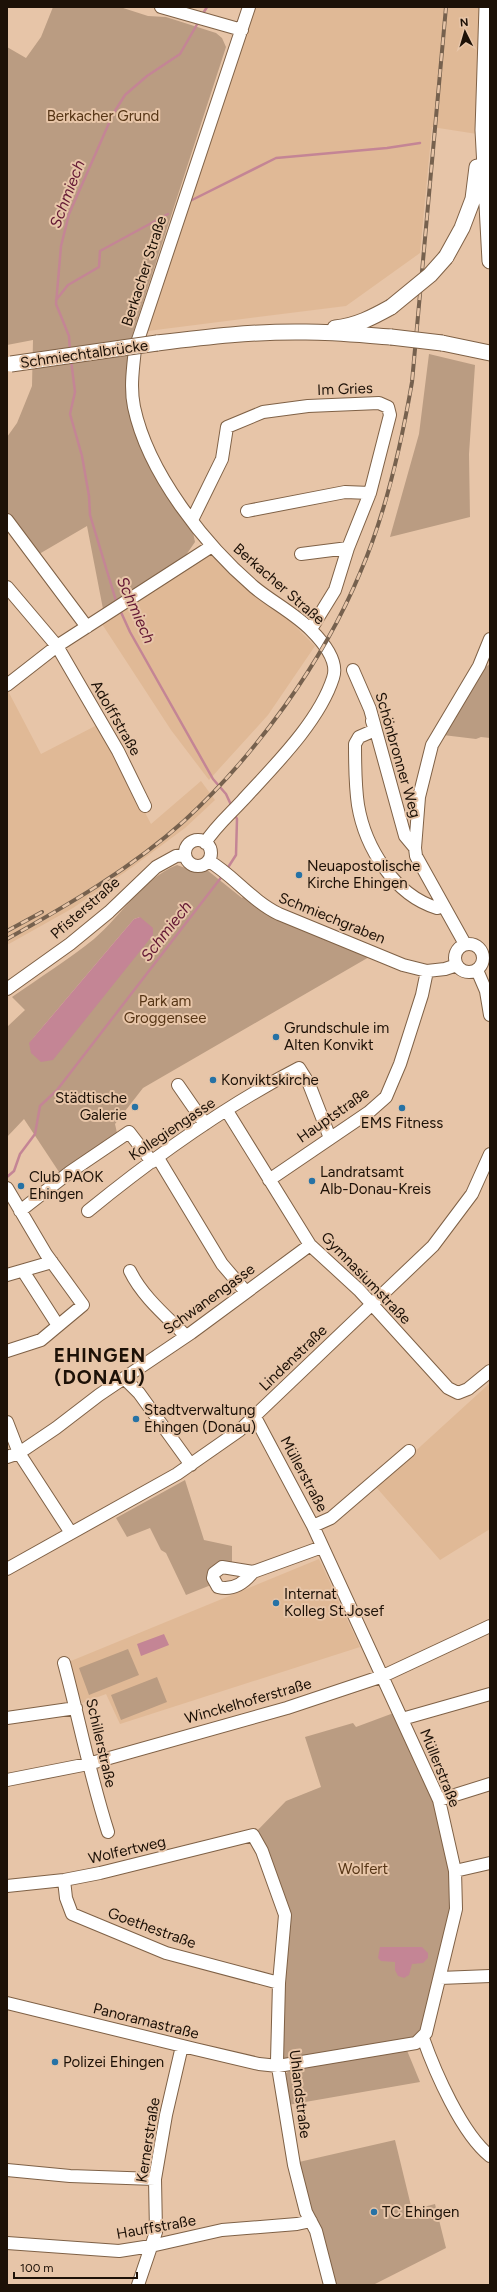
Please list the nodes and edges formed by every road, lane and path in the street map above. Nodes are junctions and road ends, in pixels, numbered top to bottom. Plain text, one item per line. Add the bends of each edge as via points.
1 (162, 7) edge
2 (249, 7) edge
3 (487, 7) edge
4 (242, 30) junction
5 (486, 134) edge
6 (487, 189) edge
7 (490, 261) edge
8 (307, 332) junction
9 (487, 353) edge
10 (9, 365) edge
11 (370, 493) junction
12 (247, 511) dead end
13 (7, 520) edge
14 (192, 520) junction
15 (212, 546) junction
16 (348, 548) junction
17 (301, 554) dead end
18 (7, 587) edge
19 (87, 627) junction
20 (311, 629) junction
21 (490, 639) edge
22 (57, 646) junction
23 (490, 659) edge
24 (479, 666) junction
25 (353, 670) dead end
26 (7, 685) edge
27 (372, 721) junction
28 (145, 806) dead end
29 (205, 843) junction
30 (415, 848) junction
31 (185, 855) junction
32 (213, 864) junction
33 (442, 906) junction
34 (465, 944) junction
35 (485, 948) edge
36 (457, 965) junction
37 (477, 970) junction
38 (427, 971) junction
39 (7, 989) edge
40 (490, 1015) edge
41 (178, 1085) dead end
42 (227, 1111) junction
43 (205, 1124) junction
44 (330, 1138) junction
45 (490, 1154) edge
46 (155, 1160) junction
47 (269, 1180) junction
48 (8, 1190) edge
49 (20, 1211) junction
50 (88, 1211) dead end
51 (310, 1245) junction
52 (52, 1262) junction
53 (23, 1271) junction
54 (130, 1271) dead end
55 (7, 1275) edge
56 (246, 1292) junction
57 (372, 1305) junction
58 (57, 1324) junction
59 (186, 1336) junction
60 (7, 1351) edge
61 (490, 1371) edge
62 (124, 1378) junction
63 (255, 1417) junction
64 (7, 1422) edge
65 (409, 1451) dead end
66 (19, 1453) junction
67 (7, 1457) edge
68 (191, 1465) junction
69 (313, 1526) junction
70 (71, 1532) junction
71 (322, 1547) junction
72 (7, 1569) edge
73 (253, 1572) dead end
74 (490, 1626) edge
75 (64, 1663) dead end
76 (383, 1676) junction
77 (490, 1694) edge
78 (76, 1708) junction
79 (7, 1718) edge
80 (402, 1719) junction
81 (88, 1764) junction
82 (7, 1780) edge
83 (490, 1784) edge
84 (439, 1800) junction
85 (108, 1832) dead end
86 (253, 1835) joint
87 (490, 1863) edge
88 (455, 1872) junction
89 (64, 1880) junction
90 (7, 1886) edge
91 (490, 1976) edge
92 (440, 1978) junction
93 (278, 1982) junction
94 (7, 2003) edge
95 (419, 2040) junction
96 (182, 2046) junction
97 (278, 2066) junction
98 (490, 2156) edge
99 (7, 2170) edge
100 (155, 2179) junction
101 (310, 2221) junction
102 (7, 2242) edge
103 (151, 2246) junction
104 (138, 2285) edge
105 (330, 2285) edge

1 - 4 street
2 - 4 street, Berkacher Straße
3 - 5 main road
4 - 14 street, Berkacher Straße via 143,324 135,349 133,367 133,397 141,430 157,465
5 - 6 main road
5 - 8 main road, bridge via 473,199 462,228 446,257 430,275 391,307 373,318
6 - 7 main road
8 - 9 main road, bridge via 391,337 442,343
8 - 10 main road, Schmiechtalbrücke, bridge via 226,335
11 - 12 street via 346,492
11 - 14 street, Im Gries via 390,415 388,407 380,403 308,406 263,412 227,427 222,459
11 - 16 street, Im Gries
13 - 19 street
14 - 15 street, Berkacher Straße
15 - 19 street
15 - 20 street, Berkacher Straße via 254,587
16 - 17 street
16 - 20 street, Im Gries via 334,590
18 - 22 street, Adolffstraße
19 - 22 street
20 - 29 street, Berkacher Straße via 330,654 334,676 320,709
21 - 24 street
22 - 26 street
22 - 28 street, Adolffstraße via 118,752
23 - 24 street
24 - 30 street via 432,745 419,797
25 - 27 street, Schönbronner Weg via 370,709
27 - 30 street, Schönbronner Weg via 404,836
27 - 33 street via 375,730 359,737 355,744 358,806 366,830 384,866 409,895 432,907
29 - 31 street via 198,840 190,844
29 - 32 street via 210,850
30 - 33 street, Schönbronner Weg
31 - 32 street via 188,862 195,866
31 - 39 street, Pfisterstraße via 176,856 156,867 109,912 70,944
32 - 38 street, Schmiechgraben via 264,907 403,965
33 - 34 street, Schönbronner Weg
34 - 35 street
34 - 36 street via 457,951
35 - 37 street via 483,961
36 - 37 street via 466,972
36 - 38 street, Schmiechgraben
37 - 40 street via 486,991
38 - 44 street, Hauptstraße via 400,1064 386,1097 369,1112
41 - 43 street
42 - 43 street, Kollegiengasse
42 - 44 street, Kollegiengasse via 299,1068 309,1084
42 - 47 street, Gymnasiumstraße
43 - 46 street, Kollegiengasse
44 - 47 street, Hauptstraße
45 - 57 street, Lindenstraße via 478,1184 457,1217 433,1246
46 - 49 street via 129,1132 70,1172
46 - 50 street, Kollegiengasse
46 - 56 street via 196,1219 222,1264
47 - 51 street, Gymnasiumstraße
48 - 49 street
49 - 52 street
51 - 56 street, Schwanengasse
51 - 57 street, Gymnasiumstraße via 342,1272
52 - 53 street
52 - 58 street via 83,1305
53 - 55 street
53 - 58 street
54 - 59 street via 144,1293
56 - 59 street, Schwanengasse
57 - 61 street, Gymnasiumstraße via 448,1388 458,1393 468,1389
57 - 63 street, Lindenstraße
58 - 60 street via 41,1340
59 - 62 street, Schwanengasse
62 - 66 street, Schwanengasse
62 - 68 street via 140,1393
63 - 68 street, Lindenstraße
63 - 69 street, Müllerstraße
64 - 66 street
65 - 69 street via 331,1518
66 - 67 street, Schwanengasse
66 - 70 street
68 - 70 street, Lindenstraße
69 - 71 street, Müllerstraße
70 - 72 street, Lindenstraße
71 - 73 street
71 - 76 street, Müllerstraße
74 - 76 street, Winckelhoferstraße
75 - 78 street, Schillerstraße
76 - 80 street, Müllerstraße
76 - 81 street, Winckelhoferstraße via 278,1711
77 - 80 street
78 - 79 street
78 - 81 street, Schillerstraße
80 - 84 street, Müllerstraße
81 - 82 street, Winckelhoferstraße
81 - 85 street, Schillerstraße
83 - 84 street
84 - 88 street, Müllerstraße
86 - 89 street, Wolfertweg
86 - 93 street, Uhlandstraße via 262,1851 285,1915
87 - 88 street
88 - 92 street, Müllerstraße via 456,1909
89 - 90 street, Wolfertweg
89 - 93 street, Goethestraße via 66,1898 72,1914 166,1953
91 - 92 street
92 - 95 street, Müllerstraße via 428,2029
93 - 97 street, Uhlandstraße
94 - 96 street, Panoramastraße
95 - 97 street
95 - 98 street via 456,2120
96 - 97 street, Panoramastraße
96 - 100 street, Kernerstraße
97 - 101 street, Uhlandstraße via 294,2165
99 - 100 street via 70,2176
100 - 103 street, Kernerstraße via 156,2232
101 - 103 street, Hauffstraße via 222,2230
101 - 105 street, Uhlandstraße via 316,2230
102 - 103 street, Hauffstraße via 119,2251
103 - 104 street, Kernerstraße

